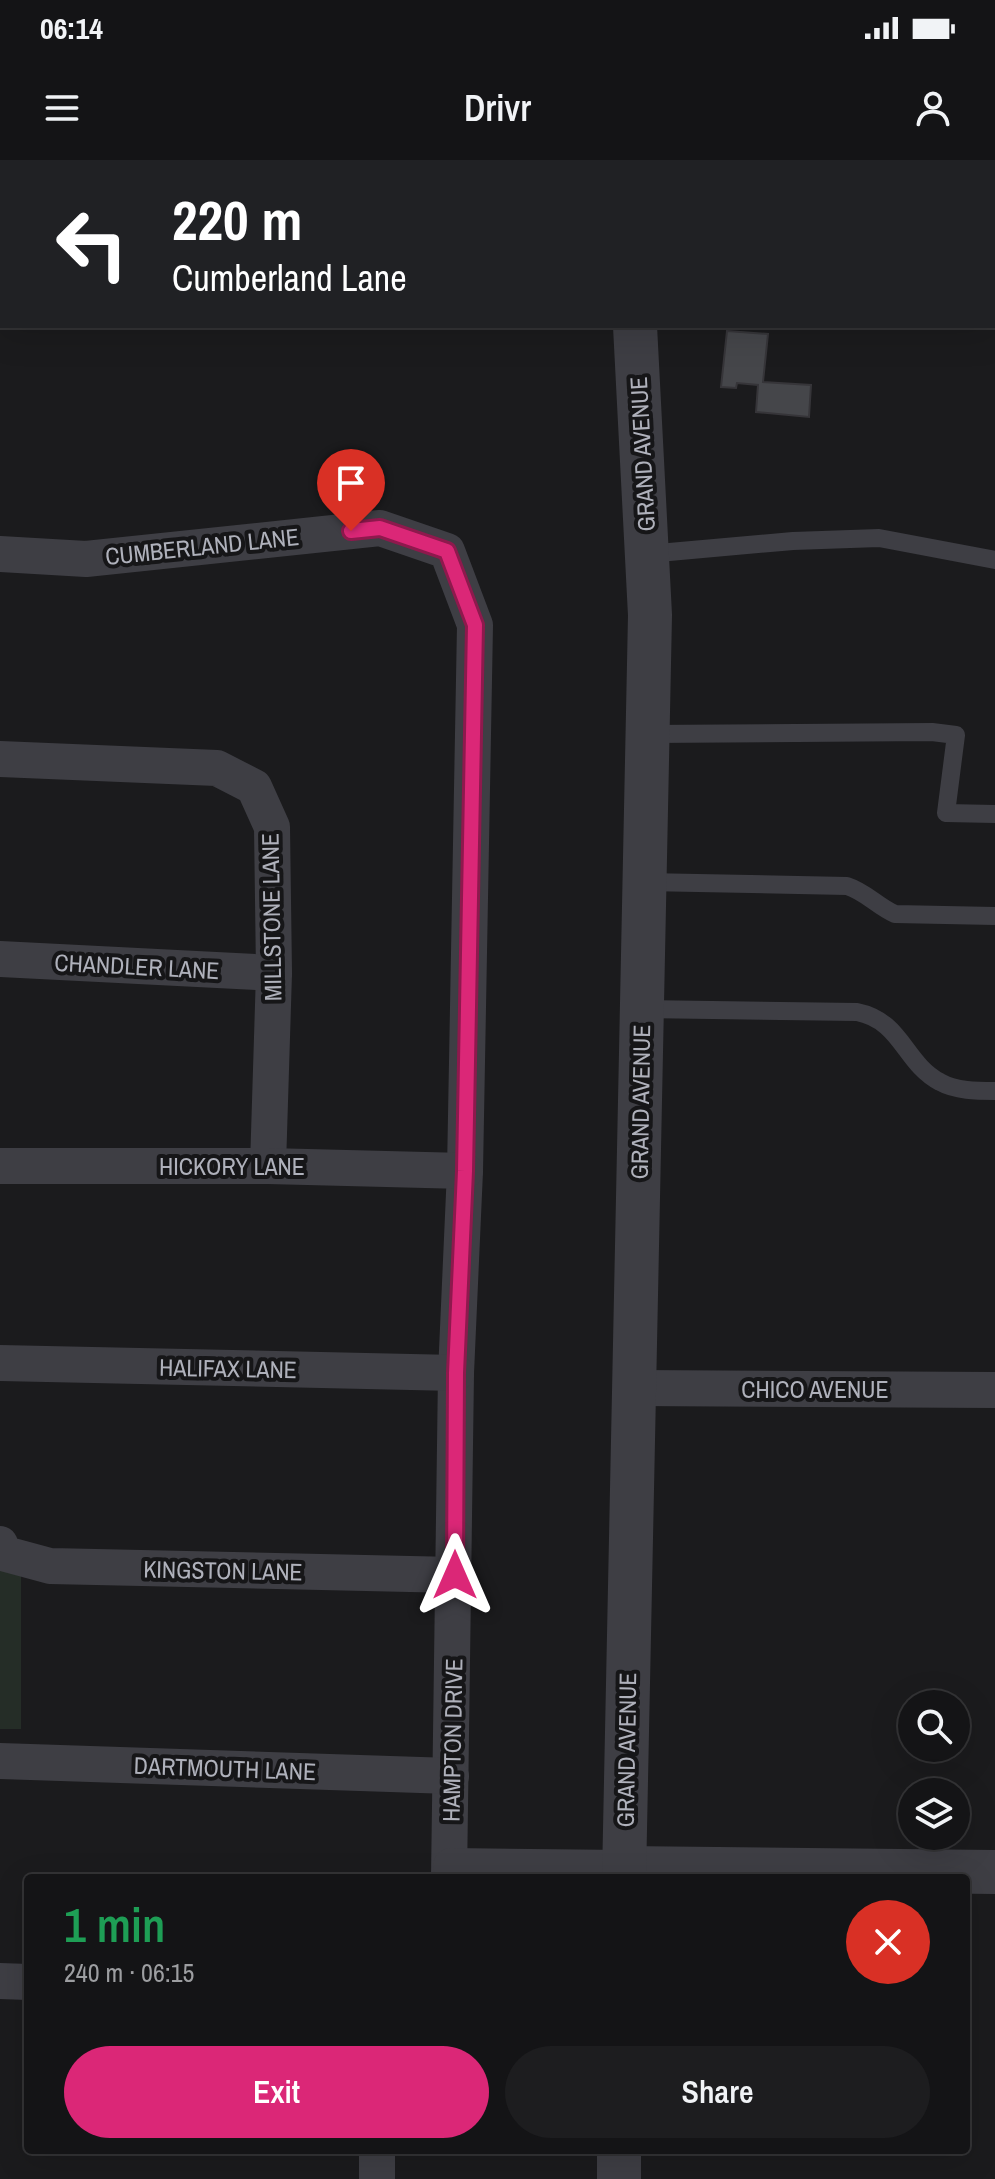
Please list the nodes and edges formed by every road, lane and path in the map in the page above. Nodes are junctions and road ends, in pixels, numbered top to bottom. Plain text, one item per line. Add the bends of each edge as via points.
1 (635, 328) edge
2 (447, 551) joint
3 (0, 554) edge
4 (647, 554) junction
5 (995, 560) edge
6 (648, 734) junction
7 (0, 759) edge
8 (995, 814) edge
9 (645, 882) junction
10 (995, 916) edge
11 (0, 959) edge
12 (274, 973) junction
13 (642, 1009) junction
14 (995, 1091) edge
15 (0, 1166) edge
16 (268, 1166) junction
17 (465, 1171) junction
18 (0, 1363) edge
19 (456, 1373) junction
20 (635, 1388) junction
21 (995, 1390) edge
22 (0, 1544) edge
23 (455, 1575) junction
24 (0, 1761) edge
25 (451, 1776) junction
26 (450, 1872) edge
27 (995, 1872) edge
28 (624, 1873) edge
29 (0, 1981) edge
30 (24, 1982) edge
31 (377, 2154) edge
32 (619, 2154) edge
33 (377, 2179) edge
34 (619, 2179) edge

1 - 4 street, GRAND AVENUE
2 - 3 street, CUMBERLAND LANE via 380,528 86,559
2 - 17 street, HAMPTON DRIVE via 475,625
4 - 5 lane via 879,538
4 - 6 street, GRAND AVENUE
6 - 8 lane via 956,735 946,813
6 - 9 street, GRAND AVENUE
7 - 12 street, MILLSTONE LANE via 217,768 254,787 272,827
9 - 10 lane via 847,886 895,914
9 - 13 street, GRAND AVENUE
11 - 12 street, CHANDLER LANE
12 - 16 street, MILLSTONE LANE
13 - 14 lane via 870,1014 882,1020 940,1082
13 - 20 street, GRAND AVENUE
15 - 16 street, HICKORY LANE
16 - 17 street, HICKORY LANE
17 - 19 street, HAMPTON DRIVE
18 - 19 street, HALIFAX LANE
19 - 23 street, HAMPTON DRIVE
20 - 21 street, CHICO AVENUE
20 - 28 street, GRAND AVENUE
22 - 23 street, KINGSTON LANE via 2,1553 50,1566
23 - 25 street, HAMPTON DRIVE
24 - 25 street, DARTMOUTH LANE
25 - 26 street, HAMPTON DRIVE
26 - 28 street
27 - 28 street
29 - 30 street
31 - 33 street
32 - 34 street

